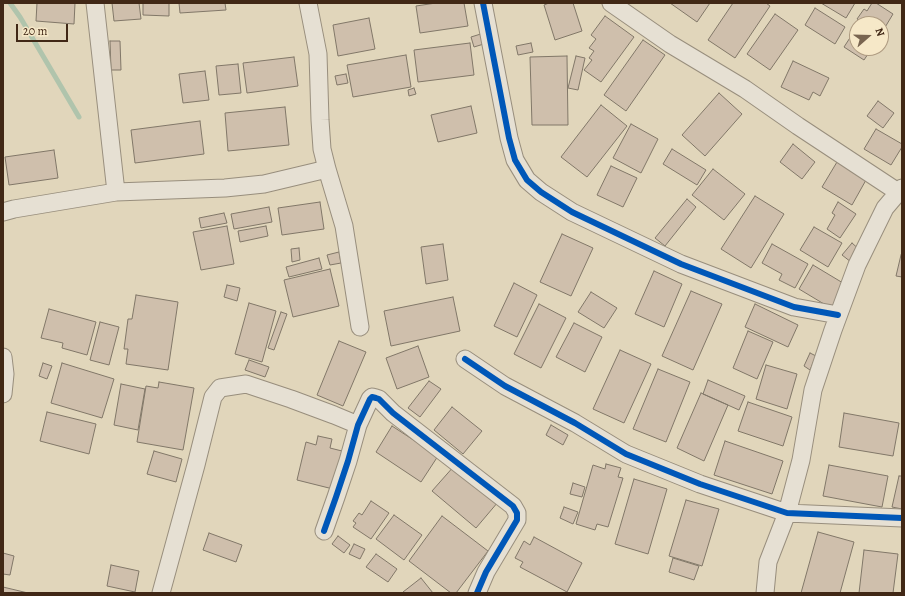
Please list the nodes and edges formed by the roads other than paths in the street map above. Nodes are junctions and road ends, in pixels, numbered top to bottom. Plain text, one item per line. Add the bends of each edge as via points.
1 (95, 3) edge
2 (308, 3) edge
3 (483, 3) edge
4 (611, 3) edge
5 (327, 169) junction
6 (900, 190) edge
7 (116, 192) junction
8 (3, 212) edge
9 (838, 315) junction
10 (360, 327) dead end
11 (3, 357) edge
12 (466, 359) dead end
13 (3, 394) edge
14 (358, 425) junction
15 (787, 513) junction
16 (902, 518) edge
17 (324, 531) dead end
18 (160, 593) edge
19 (477, 593) edge
20 (765, 593) edge

1 - 7 street
2 - 5 street via 318,54 322,149
3 - 9 street via 509,138 515,160 527,180 572,212 681,264 794,307
4 - 6 street via 670,44 745,89 798,126
5 - 7 street via 264,184
5 - 10 street via 344,226
6 - 9 street via 886,208 857,265
7 - 8 street
9 - 15 street via 813,390 801,460
11 - 13 street
12 - 15 street via 505,386 575,423 626,454 700,484
14 - 17 street
14 - 18 street via 246,384 220,388 213,398
14 - 19 street via 370,399 379,399 393,413 513,506 517,520 486,572
15 - 16 street
15 - 20 street via 768,562

